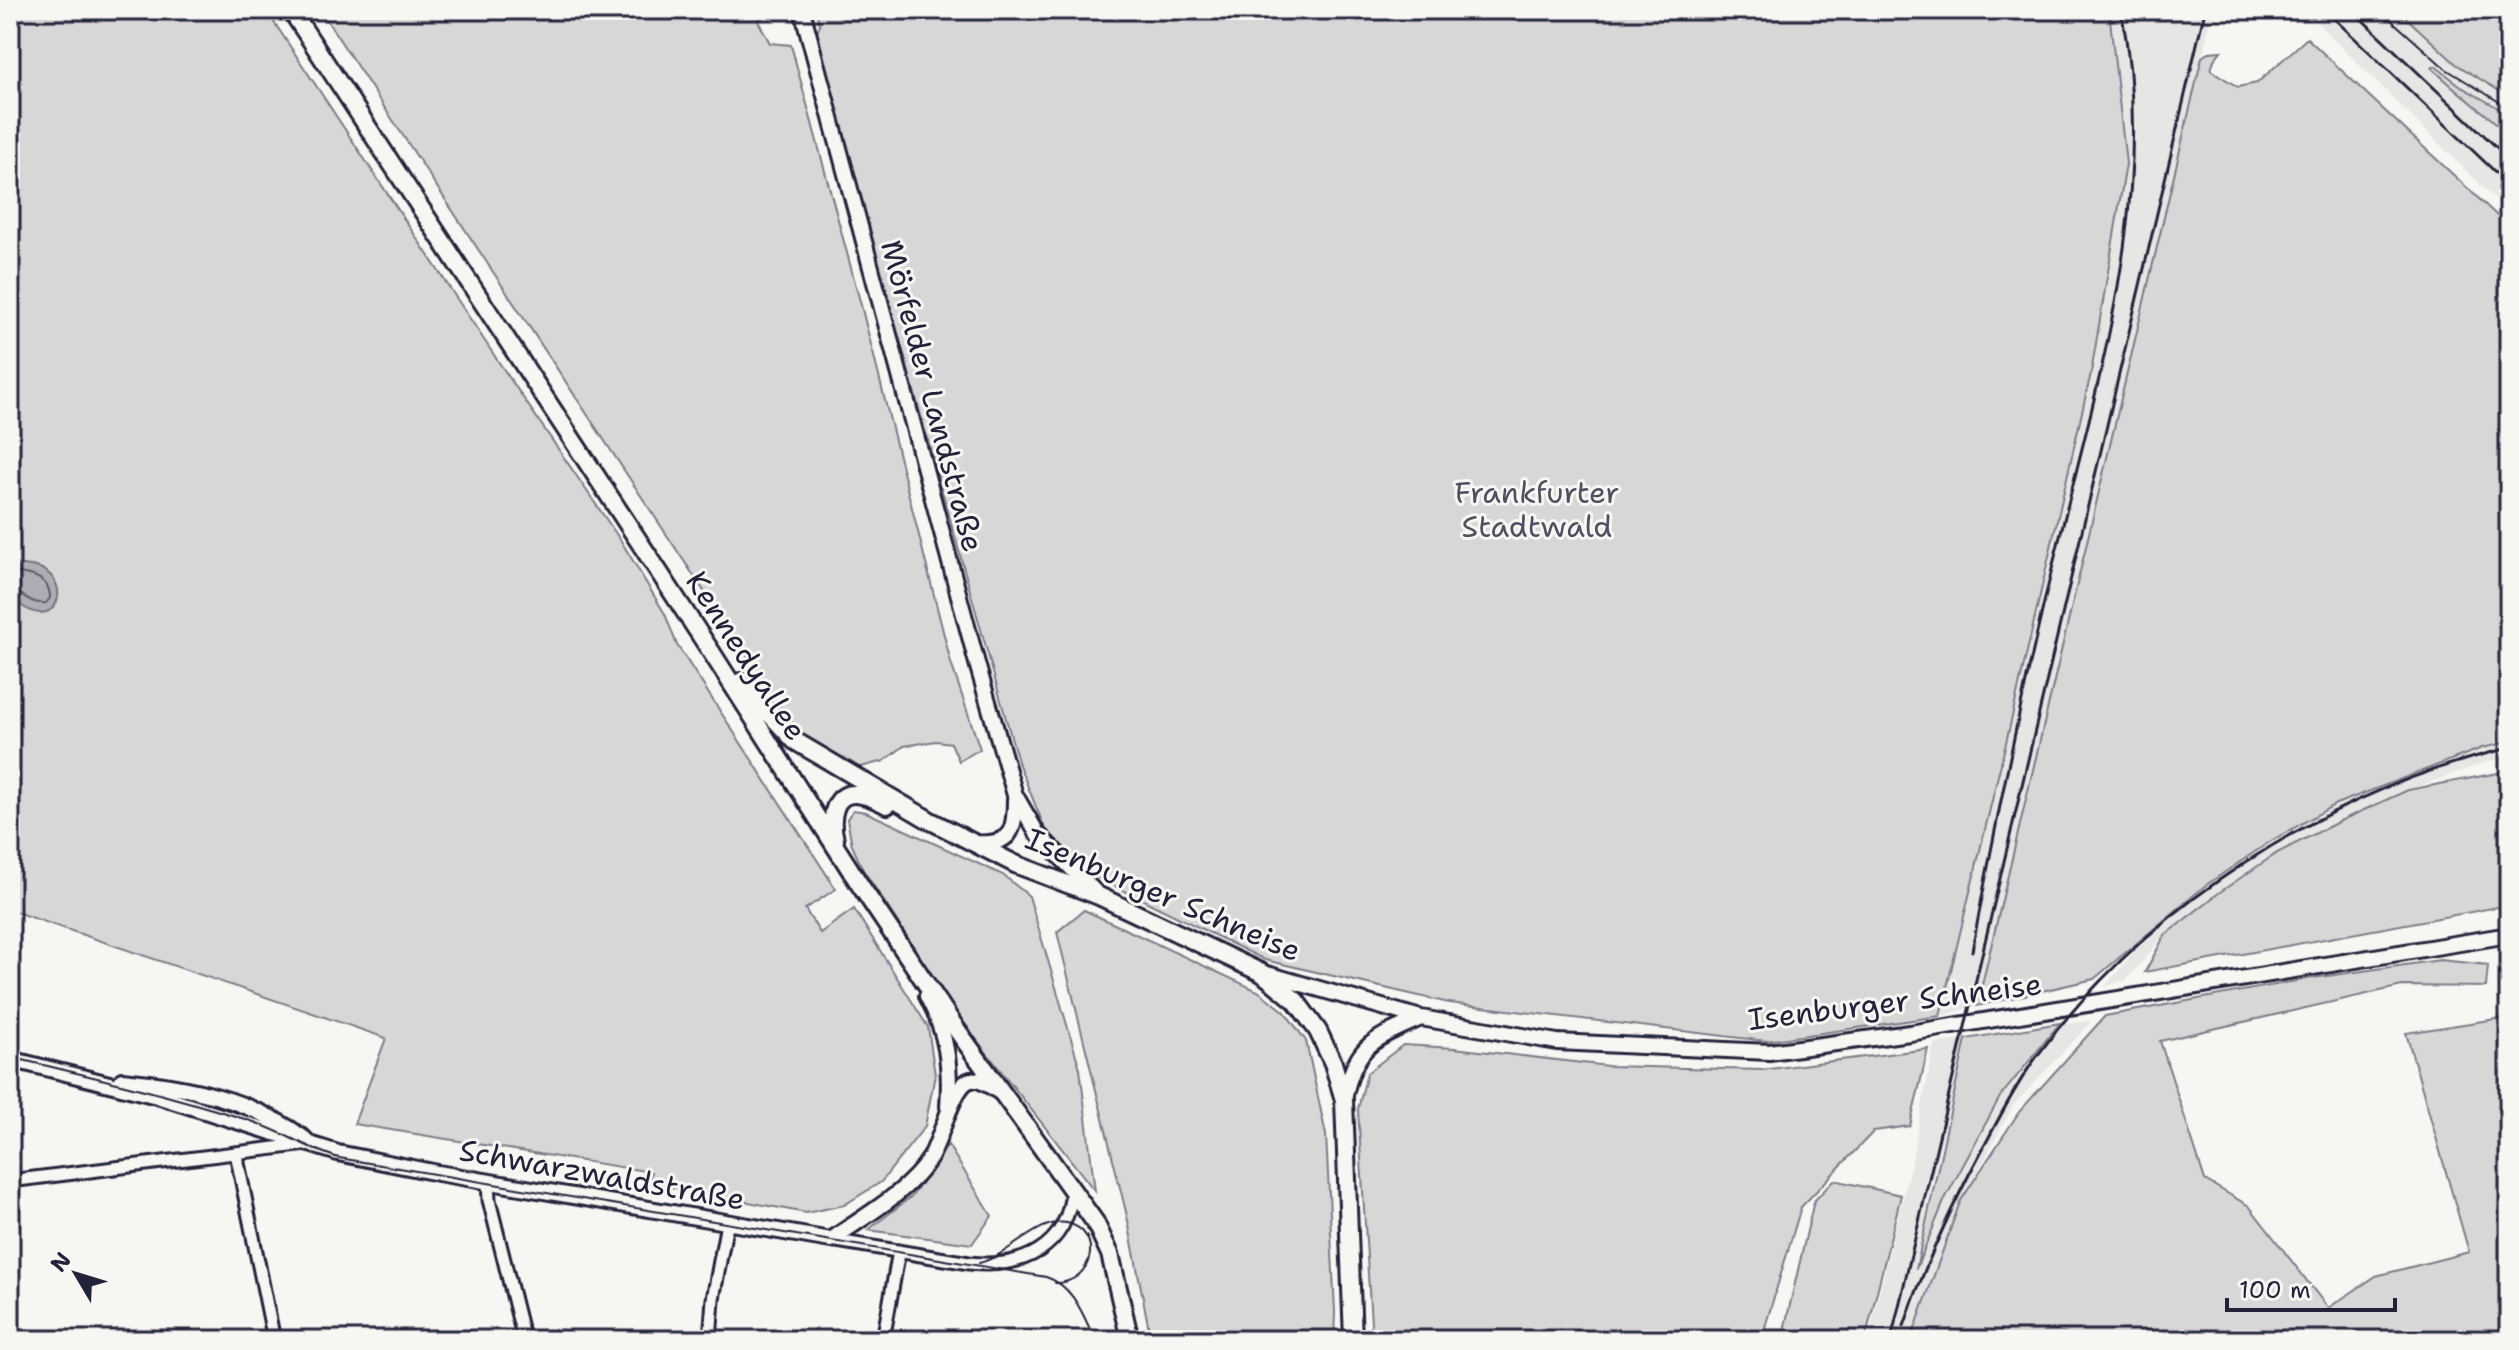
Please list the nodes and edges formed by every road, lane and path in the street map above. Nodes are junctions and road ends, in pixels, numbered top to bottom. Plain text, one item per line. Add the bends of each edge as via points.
1 (291, 10) edge
2 (802, 10) edge
3 (712, 653) junction
4 (1015, 795) junction
5 (941, 826) junction
6 (973, 843) junction
7 (837, 849) junction
8 (1099, 896) junction
9 (2509, 935) edge
10 (1262, 973) junction
11 (921, 974) junction
12 (1421, 1018) junction
13 (10, 1059) edge
14 (1002, 1094) junction
15 (1344, 1100) junction
16 (946, 1117) junction
17 (312, 1144) junction
18 (236, 1153) junction
19 (10, 1181) edge
20 (488, 1182) junction
21 (1072, 1190) junction
22 (727, 1223) junction
23 (831, 1240) junction
24 (899, 1251) junction
25 (274, 1340) edge
26 (524, 1340) edge
27 (710, 1340) edge
28 (883, 1340) edge
29 (1130, 1340) edge
30 (1353, 1340) edge

1 - 3 main road, Kennedyallee
2 - 4 main road, Mörfelder Landstraße
3 - 5 main road, Isenburger Schneise via 795,741
3 - 7 main road, Kennedyallee
4 - 6 main road, Mörfelder Landstraße via 1011,833 994,842
4 - 8 main road, Mörfelder Landstraße via 1037,833
5 - 6 main road, Isenburger Schneise
5 - 7 main road via 863,795 847,796 832,812
6 - 8 main road, Isenburger Schneise
7 - 11 main road, Kennedyallee
8 - 10 main road, Isenburger Schneise
9 - 12 main road, Isenburger Schneise via 1769,1052 1557,1042
10 - 12 main road, Isenburger Schneise
10 - 15 main road via 1296,1001 1318,1031
11 - 14 main road, Kennedyallee
11 - 16 main road via 920,985 949,1054
12 - 15 main road via 1360,1054
13 - 17 main road, Schwarzwaldstraße via 157,1096
14 - 16 main road via 968,1081
14 - 21 main road, Kennedyallee
15 - 30 main road
16 - 23 main road via 931,1156 913,1179
17 - 18 street
17 - 20 main road, Schwarzwaldstraße
18 - 19 street
18 - 25 street
20 - 22 main road, Schwarzwaldstraße
20 - 26 street
21 - 24 street, Schwarzwaldstraße via 1061,1231 1012,1263 983,1265
21 - 29 main road, Kennedyallee via 1108,1249
22 - 23 main road, Schwarzwaldstraße
22 - 27 street
23 - 24 street, Schwarzwaldstraße
24 - 28 street

